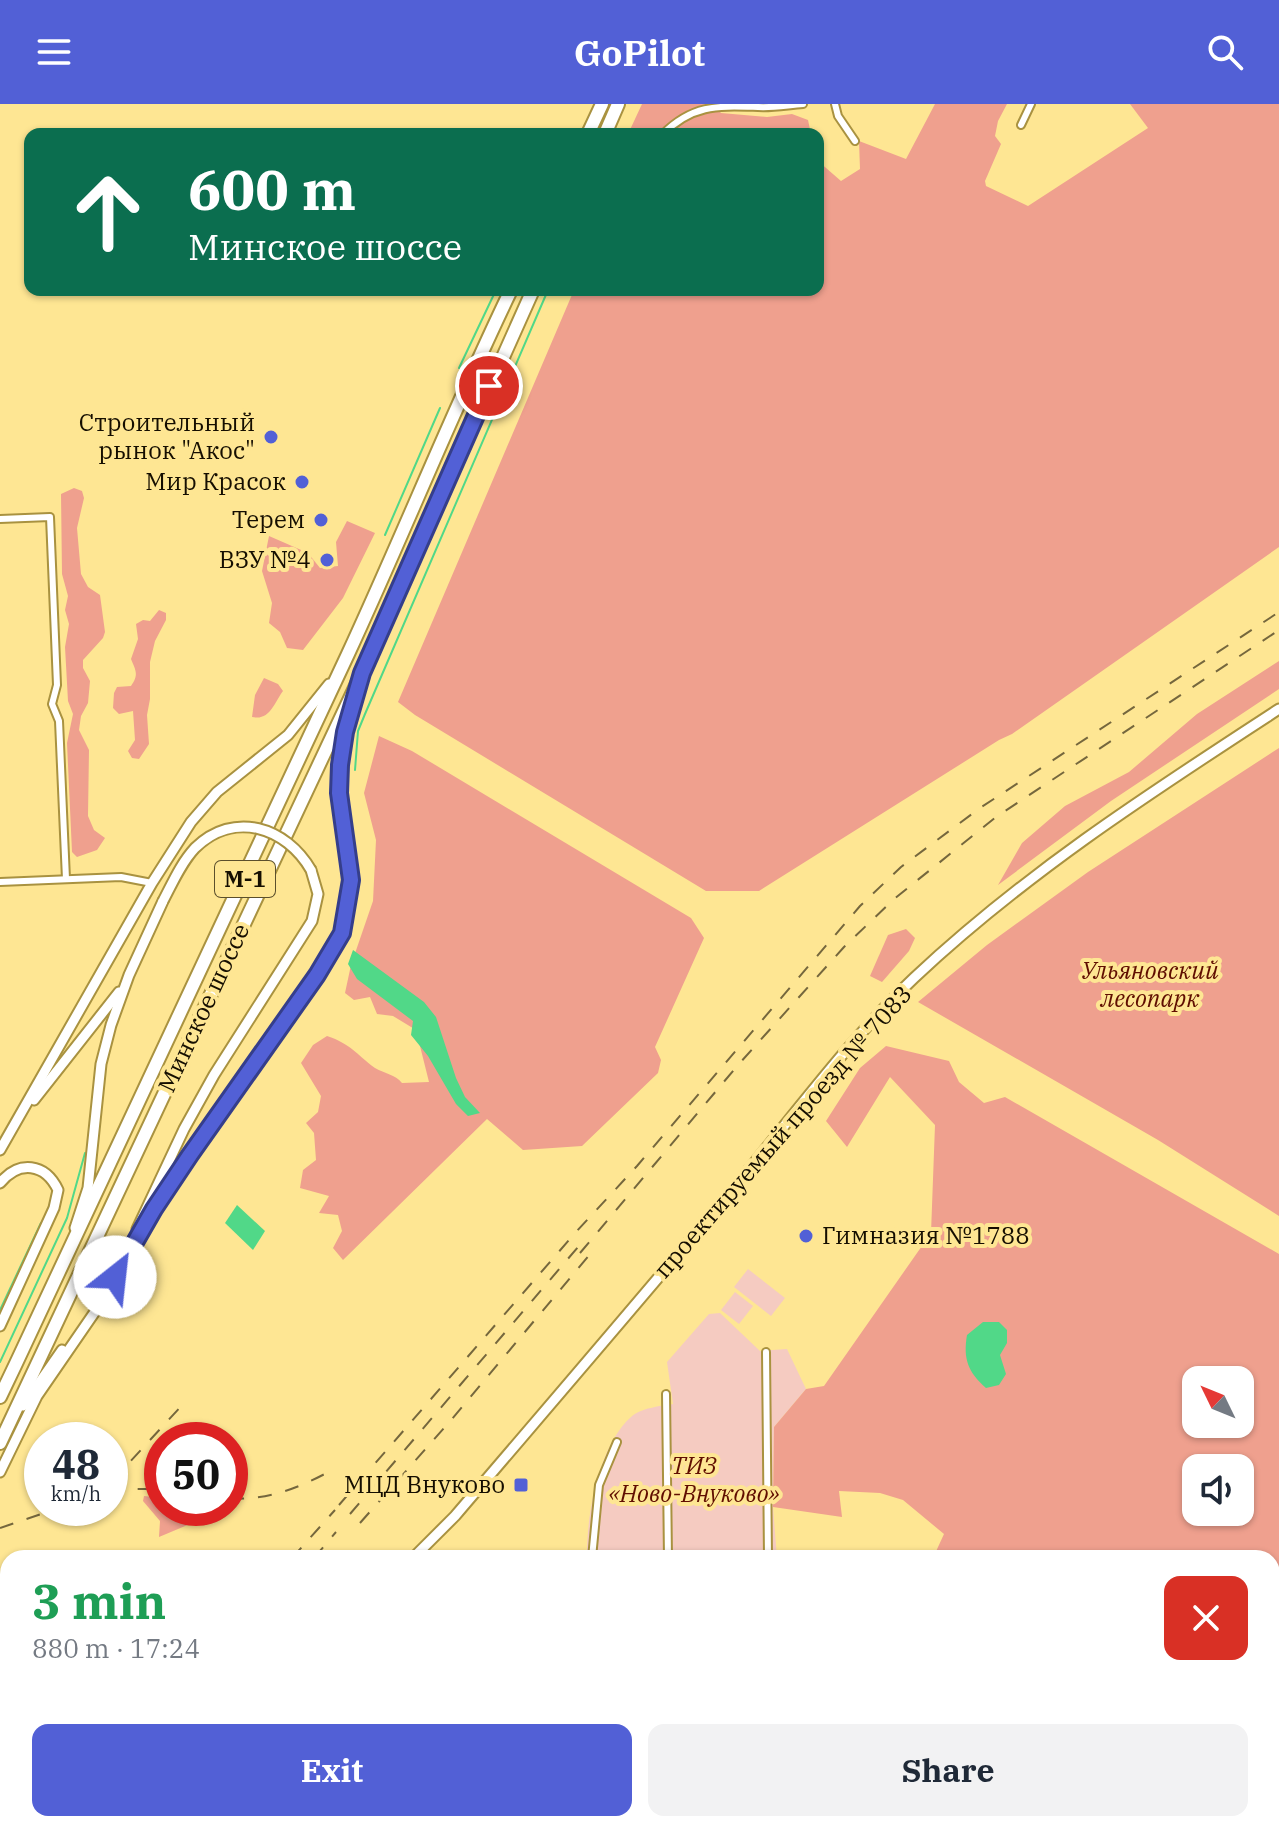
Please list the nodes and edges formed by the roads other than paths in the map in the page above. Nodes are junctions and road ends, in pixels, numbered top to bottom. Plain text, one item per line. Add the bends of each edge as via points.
1 (602, 104) edge
2 (618, 104) edge
3 (803, 104) edge
4 (835, 104) edge
5 (1031, 104) edge
6 (1021, 125) dead end
7 (591, 128) edge
8 (608, 128) edge
9 (669, 128) edge
10 (855, 141) dead end
11 (508, 296) edge
12 (530, 296) edge
13 (3, 518) edge
14 (351, 649) junction
15 (362, 673) junction
16 (1279, 709) edge
17 (66, 879) junction
18 (0, 882) edge
19 (152, 883) junction
20 (129, 975) junction
21 (10, 1132) junction
22 (0, 1150) edge
23 (0, 1183) edge
24 (127, 1255) junction
25 (63, 1265) junction
26 (95, 1312) junction
27 (0, 1326) edge
28 (766, 1352) dead end
29 (666, 1394) dead end
30 (0, 1397) edge
31 (617, 1442) dead end
32 (0, 1443) edge
33 (0, 1472) edge
34 (451, 1520) junction
35 (421, 1550) edge
36 (429, 1550) edge
37 (593, 1550) edge
38 (668, 1550) edge
39 (768, 1550) edge

1 - 7 highway
2 - 8 highway
3 - 9 street via 721,104 678,118
4 - 10 street
5 - 6 street
11 - 14 highway, Минское шоссе / М-1
12 - 15 highway, Минское шоссе / М-1
13 - 17 street via 50,517 57,685 52,704 59,721
14 - 19 main road via 288,735 203,807
14 - 25 highway, Минское шоссе / М-1
15 - 24 main road via 338,779 351,880 342,933
15 - 32 highway, Минское шоссе / М-1
16 - 34 main road, проектируемый проезд № 7083 via 1091,832 981,918 913,980 833,1066
17 - 18 street
17 - 19 street via 121,877
19 - 21 main road
20 - 21 main road
20 - 24 main road, bridge via 194,850 216,833 257,828 283,838 303,857 318,894 312,921 214,1075
20 - 25 main road via 101,1064 88,1188
21 - 22 main road
23 - 27 main road via 11,1171 30,1166 47,1173 58,1190
24 - 26 main road
25 - 30 highway, М-1
26 - 32 main road via 49,1367
26 - 33 main road via 37,1396
28 - 39 street
29 - 38 street
31 - 37 street via 599,1485
34 - 35 main road, проектируемый проезд № 7083
34 - 36 main road, проектируемый проезд № 7083

